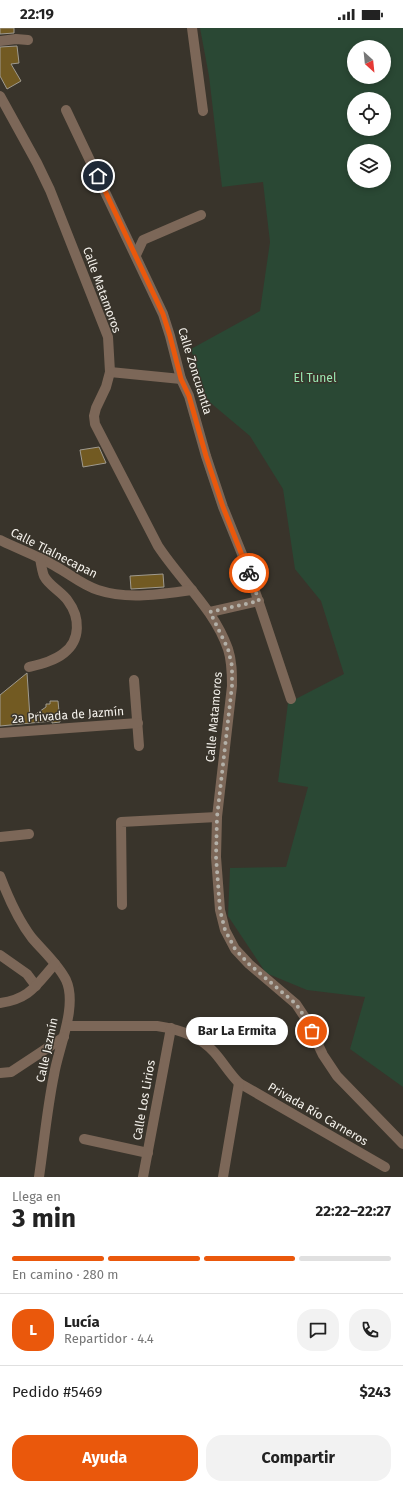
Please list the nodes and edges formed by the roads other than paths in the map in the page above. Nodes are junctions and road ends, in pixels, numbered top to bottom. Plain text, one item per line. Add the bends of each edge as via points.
1 (192, 28) edge
2 (28, 40) dead end
3 (0, 41) edge
4 (0, 96) edge
5 (66, 110) dead end
6 (203, 111) dead end
7 (201, 215) dead end
8 (136, 256) junction
9 (110, 372) junction
10 (181, 379) junction
11 (0, 540) edge
12 (40, 558) junction
13 (192, 590) junction
14 (259, 601) junction
15 (210, 612) junction
16 (29, 667) dead end
17 (134, 680) dead end
18 (290, 699) dead end
19 (138, 723) junction
20 (0, 733) edge
21 (139, 746) dead end
22 (217, 817) junction
23 (29, 834) dead end
24 (0, 837) edge
25 (0, 876) edge
26 (122, 905) dead end
27 (0, 955) edge
28 (55, 964) junction
29 (36, 986) junction
30 (0, 1003) edge
31 (67, 1026) junction
32 (171, 1028) junction
33 (64, 1037) junction
34 (0, 1073) edge
35 (239, 1083) junction
36 (84, 1139) dead end
37 (403, 1144) edge
38 (148, 1153) junction
39 (385, 1167) dead end
40 (39, 1177) edge
41 (143, 1177) edge
42 (223, 1177) edge

1 - 6 street
2 - 3 street
4 - 9 street, Calle Matamoros via 50,190 108,337
5 - 8 street, Calle Zoncuantla
7 - 8 street via 143,240
8 - 10 street, Calle Zoncuantla via 163,314
9 - 10 street
9 - 13 street, Calle Matamoros via 96,408 95,424 158,546
10 - 14 street, Calle Zoncuantla via 189,396 223,507
11 - 12 street, Calle Tlalnecapan
12 - 13 street, Calle Tlalnecapan via 85,585 115,594 145,595
12 - 16 street via 45,577 68,600 76,615 77,628 73,642 64,653 48,662
13 - 15 street, Calle Matamoros
14 - 15 street
14 - 18 street, Calle Zoncuantla
15 - 22 street, Calle Matamoros via 228,649 232,666
17 - 19 street
19 - 20 street, 2a Privada de Jazmín
19 - 21 street
22 - 26 street via 121,822
22 - 37 street, Calle Matamoros via 216,857 220,910 225,930 235,949 296,1004 337,1076
23 - 24 street
25 - 28 street, Calle Jazmín via 16,913 31,936
27 - 29 street via 27,974
28 - 29 street
28 - 31 street, Calle Jazmín via 66,981 70,995
29 - 30 street via 20,999
31 - 32 street, Privada Río Carneros
31 - 33 street, Calle Jazmín
32 - 35 street, Privada Río Carneros via 204,1042
32 - 38 street, Calle Los Lirios
33 - 34 street via 10,1072
33 - 40 street, Calle Jazmín via 54,1074
35 - 39 street, Privada Río Carneros
35 - 42 street
36 - 38 street
38 - 41 street, Calle Los Lirios

